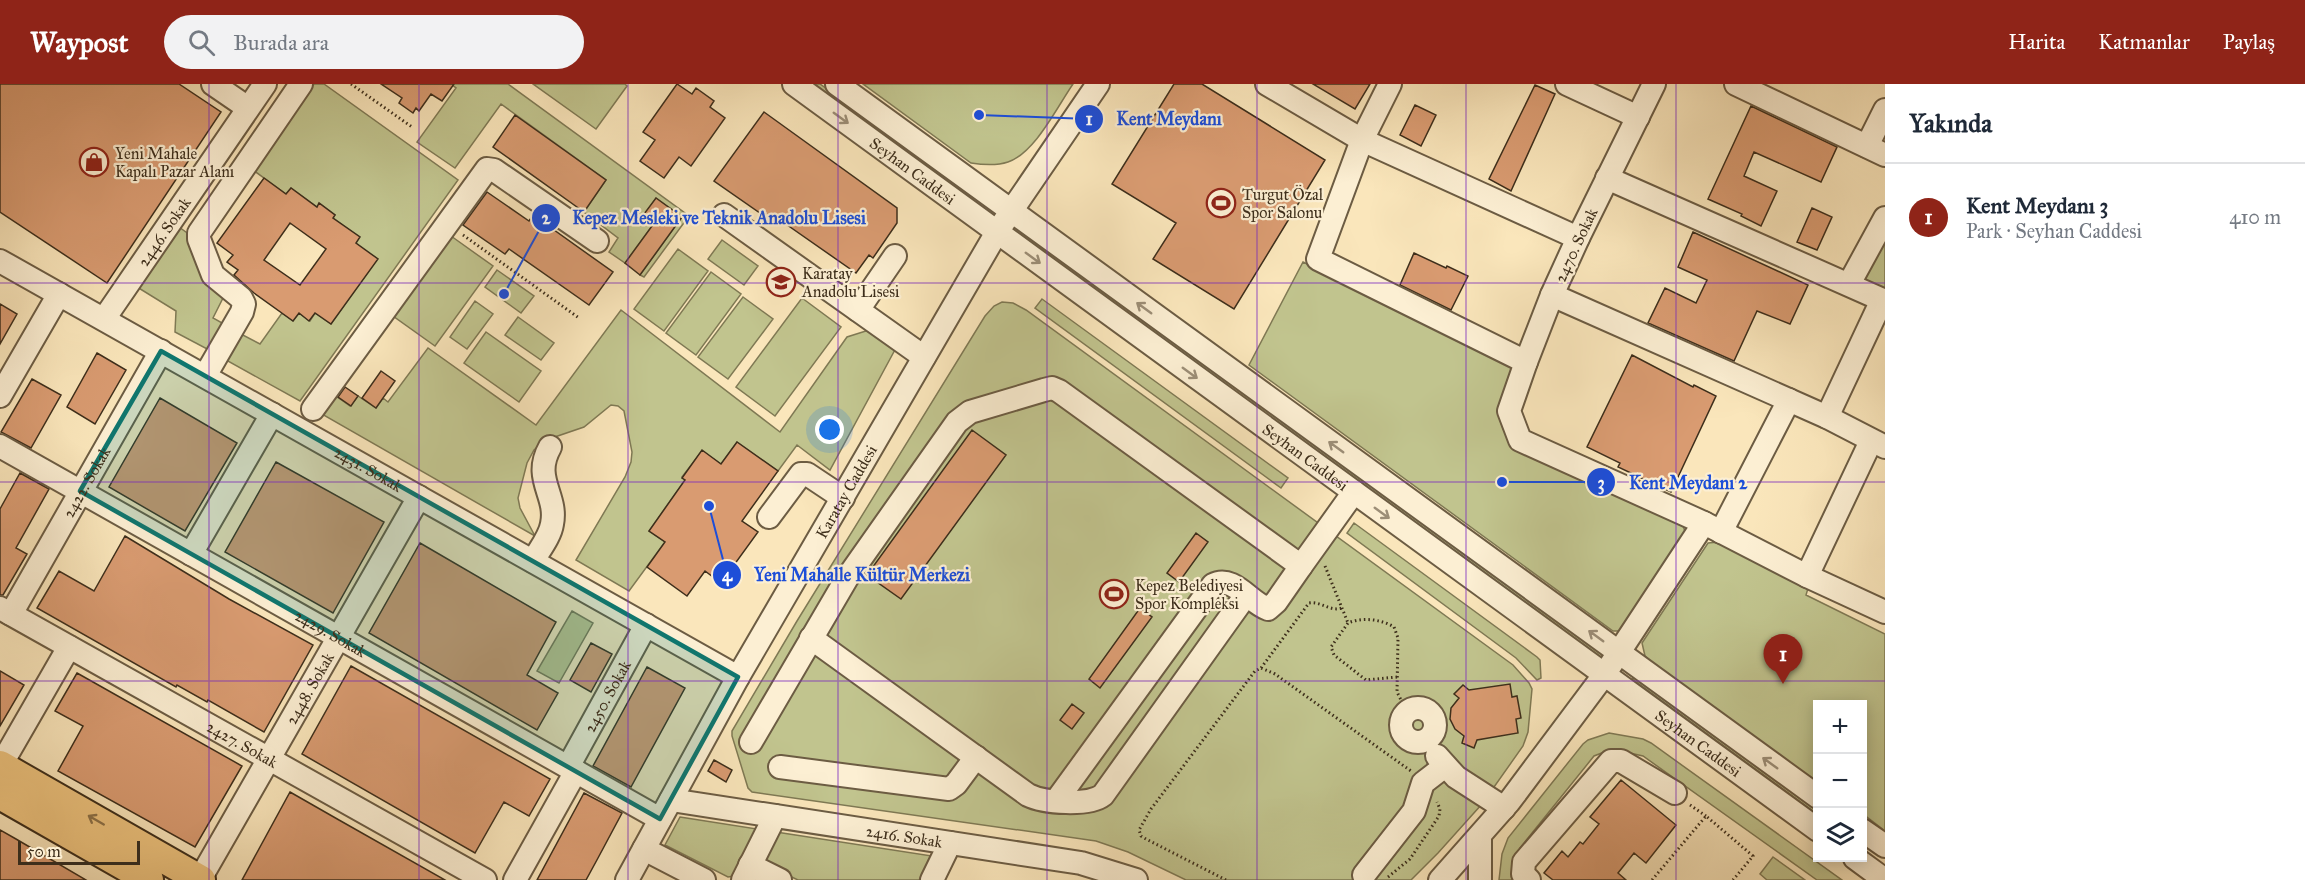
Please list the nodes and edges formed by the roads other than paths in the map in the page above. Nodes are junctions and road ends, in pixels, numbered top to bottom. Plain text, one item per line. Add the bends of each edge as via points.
1 (213, 84) edge
2 (265, 84) edge
3 (301, 84) edge
4 (794, 84) edge
5 (837, 84) edge
6 (1098, 84) edge
7 (1267, 84) edge
8 (1390, 84) edge
9 (1567, 84) edge
10 (1654, 84) edge
11 (1736, 84) edge
12 (248, 108) junction
13 (1885, 110) edge
14 (1638, 117) junction
15 (1362, 140) junction
16 (1876, 151) edge
17 (1607, 178) junction
18 (1010, 210) junction
19 (724, 215) dead end
20 (1885, 218) edge
21 (997, 232) junction
22 (1578, 238) junction
23 (597, 241) dead end
24 (895, 256) dead end
25 (0, 261) edge
26 (1849, 284) junction
27 (59, 294) junction
28 (1552, 295) junction
29 (1884, 300) edge
30 (858, 310) junction
31 (104, 319) junction
32 (161, 351) junction
33 (924, 357) junction
34 (1526, 362) junction
35 (205, 376) junction
36 (0, 396) edge
37 (1789, 400) junction
38 (313, 409) dead end
39 (272, 414) junction
40 (1827, 417) junction
41 (1878, 444) edge
42 (550, 447) dead end
43 (3, 454) edge
44 (80, 491) junction
45 (1354, 492) junction
46 (418, 497) junction
47 (843, 498) junction
48 (770, 517) dead end
49 (1713, 528) junction
50 (191, 554) junction
51 (533, 561) junction
52 (1301, 566) junction
53 (1807, 576) junction
54 (1246, 595) junction
55 (6, 611) edge
56 (1885, 612) edge
57 (646, 626) junction
58 (338, 637) junction
59 (811, 638) junction
60 (69, 646) junction
61 (1620, 653) junction
62 (1604, 675) junction
63 (738, 677) junction
64 (1407, 712) road end
65 (751, 742) dead end
66 (976, 757) junction
67 (269, 759) junction
68 (0, 765) edge
69 (780, 766) dead end
70 (1445, 766) junction
71 (572, 769) junction
72 (1675, 793) dead end
73 (1813, 793) edge
74 (0, 795) edge
75 (1056, 801) junction
76 (1504, 808) junction
77 (665, 809) junction
78 (775, 816) junction
79 (1813, 826) edge
80 (1867, 833) edge
81 (1480, 836) junction
82 (950, 843) junction
83 (1885, 846) edge
84 (644, 849) junction
85 (1860, 862) edge
86 (746, 873) edge
87 (1364, 875) dead end
88 (148, 880) edge
89 (200, 880) edge
90 (485, 880) edge
91 (515, 880) edge
92 (627, 880) edge
93 (704, 880) edge
94 (780, 880) edge
95 (932, 880) edge
96 (1136, 880) edge
97 (1440, 880) edge
98 (1480, 880) edge
99 (1528, 880) edge
100 (1885, 880) edge

1 - 12 street
2 - 12 street, 2446. Sokak
3 - 35 street via 199,233 213,275 244,304
4 -> 21 street, Seyhan Caddesi
5 - 18 street, Seyhan Caddesi
6 - 18 street, Karatay Caddesi
7 - 15 street
8 - 15 street
9 - 14 street
10 - 14 street, 2470. Sokak
11 - 16 street
12 - 31 street, 2446. Sokak
13 - 16 street
14 - 17 street, 2470. Sokak
15 - 22 street
15 - 34 street via 1318,259
17 - 22 street, 2470. Sokak
17 - 26 street
18 - 21 street, Karatay Caddesi
61 -> 18 street, Seyhan Caddesi
19 - 30 street
20 - 26 street
21 - 33 street, Karatay Caddesi
21 -> 45 street, Seyhan Caddesi
22 - 28 street, 2470. Sokak
23 - 38 street via 491,168 484,172
24 - 30 street
25 - 27 street, 2431. Sokak
26 - 29 street
27 - 31 street, 2431. Sokak
27 - 36 street
28 - 34 street, 2470. Sokak
28 - 37 street
29 - 40 street
30 - 33 street
31 - 32 street, 2431. Sokak
32 - 35 street, 2431. Sokak
32 - 44 street, 2422. Sokak
33 - 47 street, Karatay Caddesi
34 - 49 street, 2470. Sokak via 1509,411 1520,440
35 - 39 street, 2431. Sokak
37 - 40 street
37 - 49 street
39 - 46 street, 2431. Sokak
39 - 50 street
40 - 41 street
41 - 53 street
42 - 51 street via 542,468 552,526
43 - 44 street, 2429. Sokak
44 - 50 street, 2429. Sokak
44 - 55 street, 2422. Sokak
45 - 52 street
45 -> 62 street, Seyhan Caddesi
46 - 51 street, 2431. Sokak
46 - 58 street, 2448. Sokak
47 - 48 street via 801,474
47 - 63 street, Karatay Caddesi
49 - 53 street
49 - 61 street
50 - 58 street, 2429. Sokak
51 - 57 street, 2431. Sokak
52 - 54 street via 1268,609
52 - 59 street via 1052,388 970,412 957,422 847,578
53 - 56 street
54 - 75 street via 1103,795 1091,801
54 - 75 street via 1225,582 1214,585
55 - 60 street, 2427. Sokak
57 - 63 street, 2431. Sokak
57 - 71 street, 2450. Sokak
58 - 67 street, 2448. Sokak
58 - 71 street, 2429. Sokak
59 - 65 street
59 - 66 street
60 - 67 street, 2427. Sokak
60 - 68 street
61 - 62 street
73 -> 61 street, Seyhan Caddesi
62 - 76 street
62 - 79 street, Seyhan Caddesi
63 - 77 street, Karatay Caddesi
64 - 70 street via 1401,722 1404,734 1417,742 1427,739
66 - 69 street via 949,789
66 - 75 street via 1028,795
67 - 89 street, 2448. Sokak
67 - 90 street, 2427. Sokak
89 -> 68 main road
70 - 76 street
70 - 87 street via 1425,781 1414,811
71 - 77 street, 2429. Sokak
71 - 91 street, 2450. Sokak
72 - 99 street via 1621,761 1611,761 1524,862 1522,874
74 - 88 main road
76 - 81 street
77 - 78 street, 2416. Sokak
77 - 84 street, Karatay Caddesi
78 - 82 street, 2416. Sokak
78 - 86 street
80 - 83 street
81 - 97 street
81 - 98 street
82 - 95 street
82 - 96 street, 2416. Sokak via 1081,863
84 - 92 street, Karatay Caddesi
84 - 93 street
85 - 100 street
86 - 94 street

